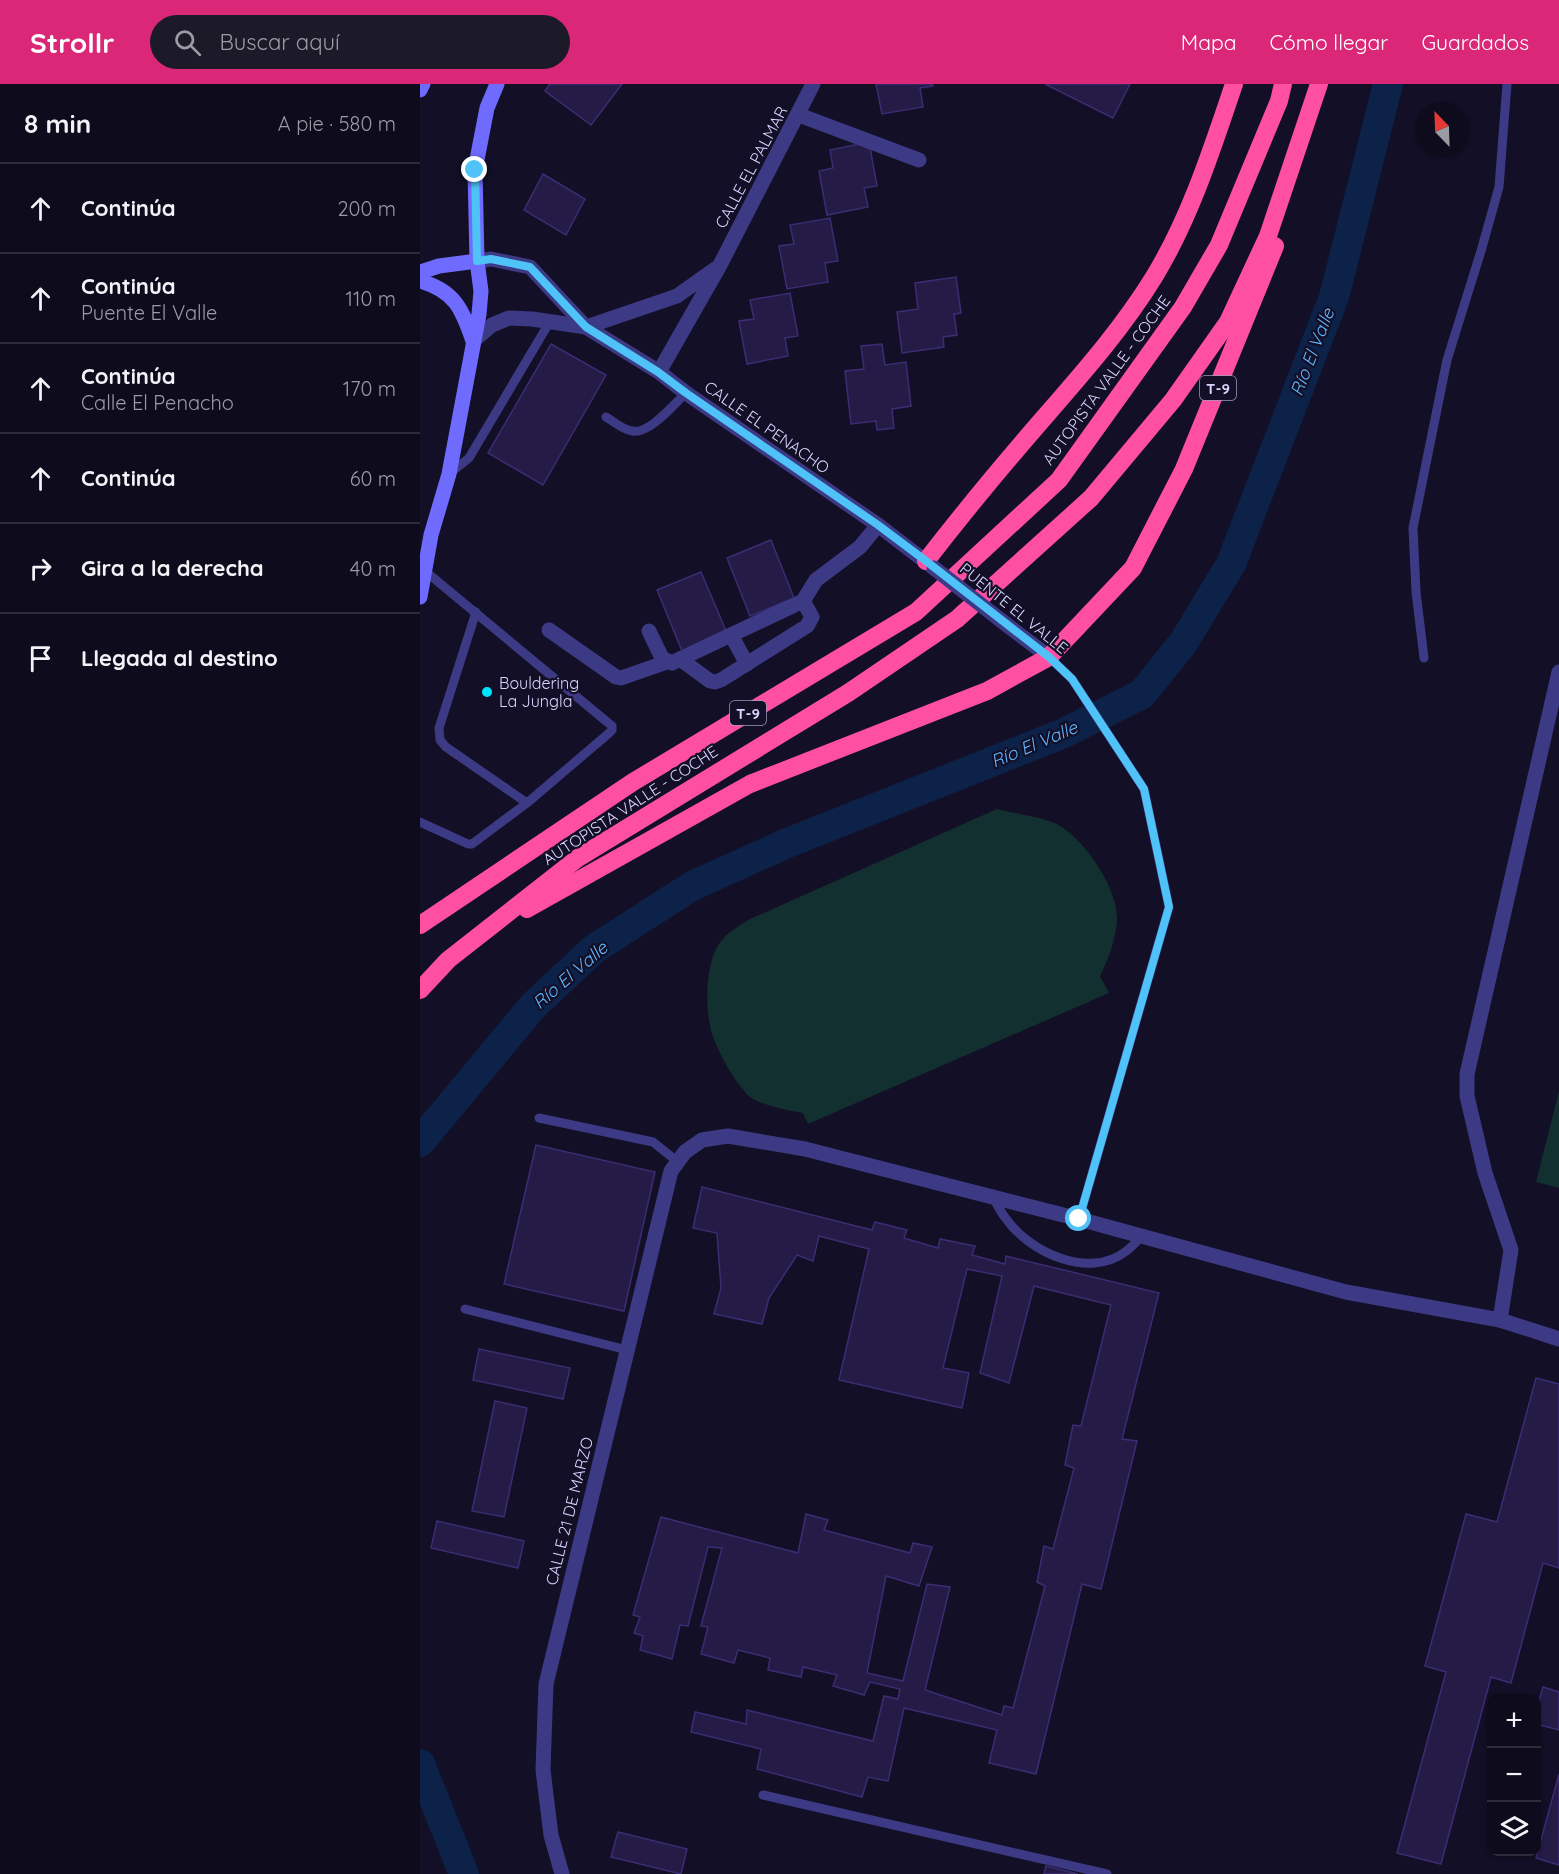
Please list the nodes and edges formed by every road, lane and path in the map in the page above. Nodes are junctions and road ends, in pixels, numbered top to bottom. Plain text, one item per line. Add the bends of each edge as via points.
1 (423, 84) edge
2 (497, 84) edge
3 (813, 84) edge
4 (1234, 84) edge
5 (1283, 84) edge
6 (1320, 84) edge
7 (1507, 84) edge
8 (420, 90) edge
9 (799, 115) junction
10 (918, 160) dead end
11 (477, 261) junction
12 (720, 265) junction
13 (420, 272) edge
14 (420, 280) edge
15 (549, 322) junction
16 (586, 327) junction
17 (473, 341) junction
18 (658, 372) junction
19 (686, 393) junction
20 (606, 417) dead end
21 (449, 474) junction
22 (878, 525) junction
23 (930, 564) junction
24 (425, 571) junction
25 (420, 597) edge
26 (803, 601) junction
27 (476, 612) junction
28 (549, 630) dead end
29 (649, 631) dead end
30 (731, 635) junction
31 (1049, 657) junction
32 (1424, 658) dead end
33 (673, 661) junction
34 (747, 664) junction
35 (1559, 672) edge
36 (527, 803) junction
37 (420, 822) edge
38 (420, 924) edge
39 (480, 934) junction
40 (420, 990) edge
41 (539, 1118) dead end
42 (678, 1162) junction
43 (992, 1196) junction
44 (1079, 1219) junction
45 (1142, 1236) junction
46 (465, 1309) dead end
47 (1500, 1320) junction
48 (1559, 1338) edge
49 (627, 1350) junction
50 (763, 1795) dead end
51 (562, 1874) edge
52 (1107, 1874) edge

1 - 8 main road
2 - 11 main road via 487,108 475,170
3 - 9 street, CALLE EL PALMAR
4 - 23 highway via 1207,164 1154,278 1097,358 1026,439
5 - 38 highway, AUTOPISTA VALLE - COCHE / T-9 via 1219,245 1183,307 1059,480 916,612 633,782
6 - 31 highway, T-9 via 1304,163 1270,261 1184,469 1133,568
6 - 39 highway, AUTOPISTA VALLE - COCHE / T-9 via 1268,236 1228,322 1173,400 1091,498 957,619 848,693 578,858
7 - 32 lane via 1499,188 1447,360 1413,528
9 - 10 street
9 - 12 street, CALLE EL PALMAR
11 - 13 main road
11 - 16 street via 491,259 530,267
11 - 17 main road via 481,291
12 - 16 street, CALLE EL PALMAR via 677,296
12 - 18 street, CALLE EL PALMAR
14 - 17 main road via 455,300
15 - 16 street
15 - 17 street via 508,318
15 - 21 lane via 469,458
16 - 18 street, CALLE EL PENACHO
17 - 21 main road
18 - 19 street, CALLE EL PENACHO
19 - 20 lane via 651,426 640,431 632,432
19 - 22 street, CALLE EL PENACHO
21 - 24 main road
22 - 23 street, CALLE EL PENACHO
22 - 26 street via 860,547 816,580
23 - 31 street, PUENTE EL VALLE, bridge
24 - 25 main road
24 - 27 lane
26 - 30 street
26 - 34 street via 812,617 810,622
27 - 36 lane via 439,728 440,740
27 - 36 lane via 612,726 608,734
28 - 33 street via 616,677
29 - 33 street via 662,658
30 - 33 street
30 - 34 street
31 - 39 highway via 987,691 750,784
31 - 44 lane, PUENTE EL VALLE via 1072,679 1144,789 1169,907
33 - 34 street via 715,682
35 - 47 street via 1467,1074 1467,1096 1485,1173 1511,1250
36 - 37 lane via 472,844
39 - 40 highway, AUTOPISTA VALLE - COCHE / T-9
41 - 42 lane via 653,1142
42 - 43 street via 702,1140 728,1136 805,1149
42 - 49 street, CALLE 21 DE MARZO via 671,1171
43 - 44 street
43 - 45 lane via 1008,1222 1034,1245 1073,1262 1098,1264 1124,1253
44 - 45 street
45 - 47 street via 1346,1292
46 - 49 lane
47 - 48 street
49 - 51 street, CALLE 21 DE MARZO via 546,1684 543,1770 551,1835
50 - 52 lane

